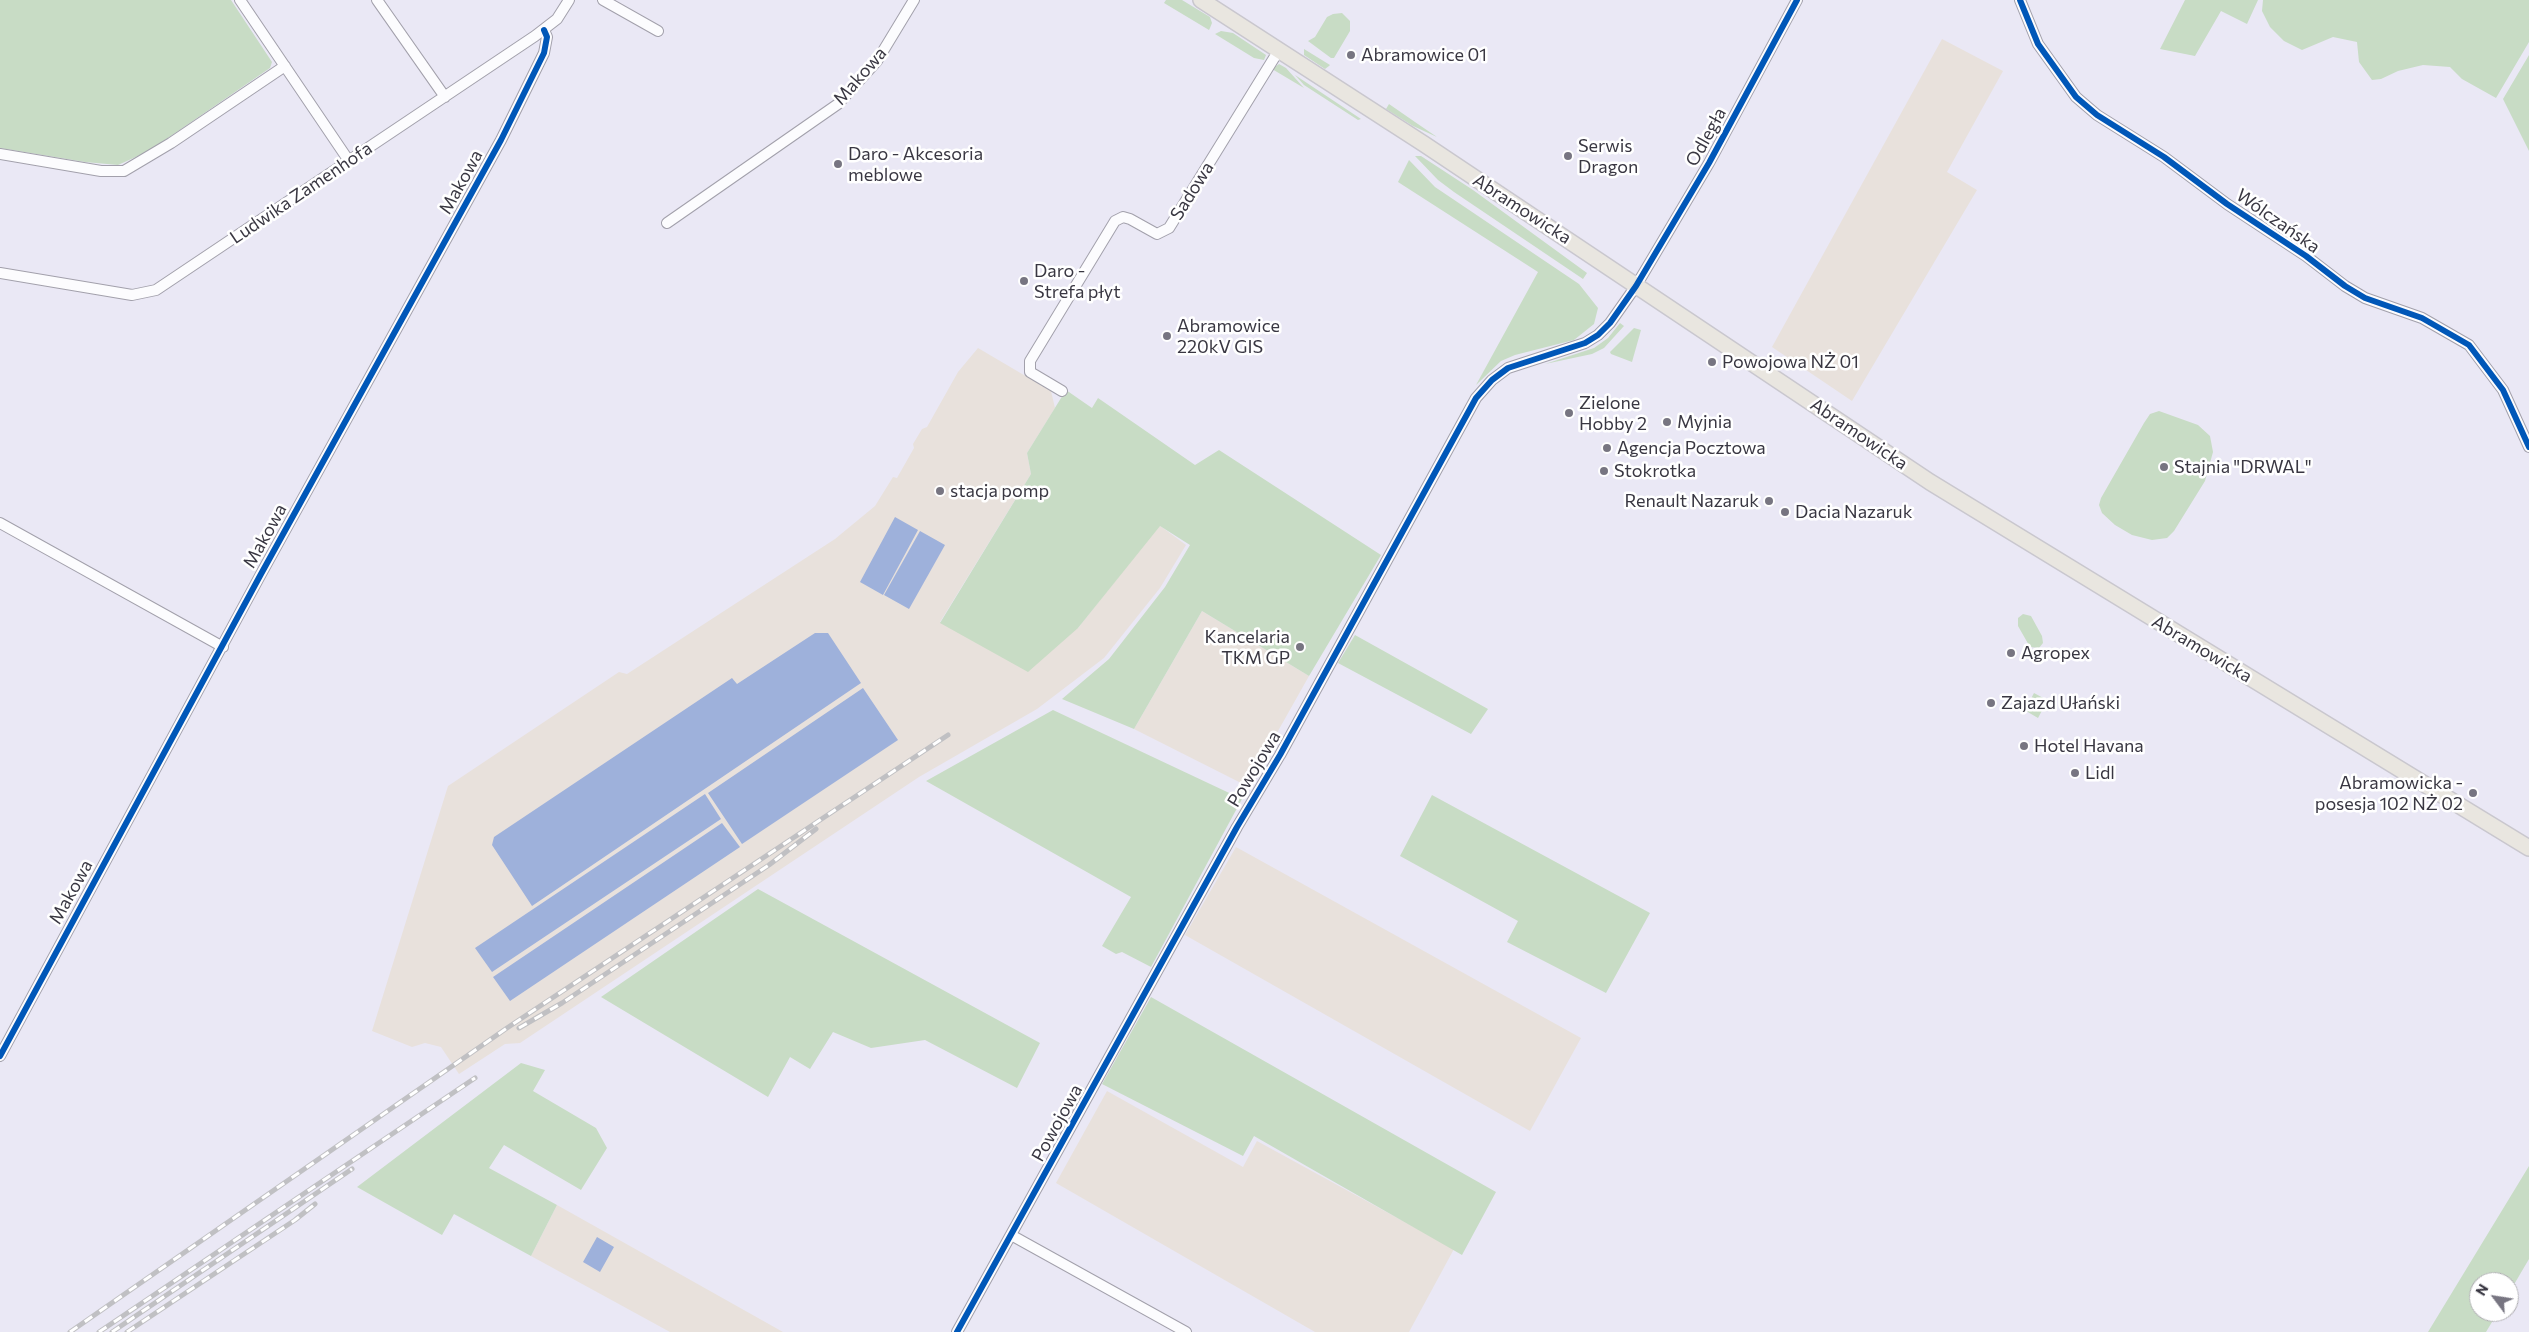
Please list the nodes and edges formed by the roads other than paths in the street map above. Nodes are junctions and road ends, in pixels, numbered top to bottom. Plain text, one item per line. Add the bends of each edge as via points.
1 (240, 0) edge
2 (378, 0) edge
3 (569, 0) edge
4 (602, 0) edge
5 (914, 0) edge
6 (1201, 0) edge
7 (1797, 0) edge
8 (2020, 0) edge
9 (544, 30) junction
10 (658, 32) dead end
11 (1279, 50) junction
12 (285, 66) junction
13 (445, 97) junction
14 (0, 154) edge
15 (349, 161) junction
16 (667, 223) dead end
17 (0, 273) edge
18 (1636, 286) junction
19 (1062, 391) dead end
20 (2529, 447) edge
21 (0, 523) edge
22 (223, 646) junction
23 (2529, 848) edge
24 (0, 1056) edge
25 (1011, 1235) junction
26 (957, 1332) edge
27 (1186, 1332) edge

1 - 12 street
2 - 13 street
3 - 9 street, Ludwika Zamenhofa via 557,19
4 - 10 street
5 - 16 street, Makowa via 877,62 838,104
6 - 11 main road, Abramowicka
7 - 18 street, Odległa via 1709,163
8 - 20 street, Wólczańska via 2038,44 2072,92 2097,115 2164,157 2344,286 2422,318 2469,345 2503,390
9 - 13 street, Ludwika Zamenhofa
9 - 22 street, Makowa via 547,37 544,53 501,140
11 - 18 main road, Abramowicka
11 - 19 street, Sadowa via 1169,228 1157,234 1130,219 1123,217 1115,221 1030,361 1030,372
12 - 14 street via 172,144 124,171 101,171
12 - 15 street
13 - 15 street, Ludwika Zamenhofa
15 - 17 street, Ludwika Zamenhofa via 156,290 132,295
18 - 23 main road, Abramowicka via 1958,499
18 - 25 street, Powojowa via 1610,323 1590,341 1508,368 1480,393
21 - 22 street
22 - 24 street, Makowa
25 - 26 street, Powojowa
25 - 27 street

